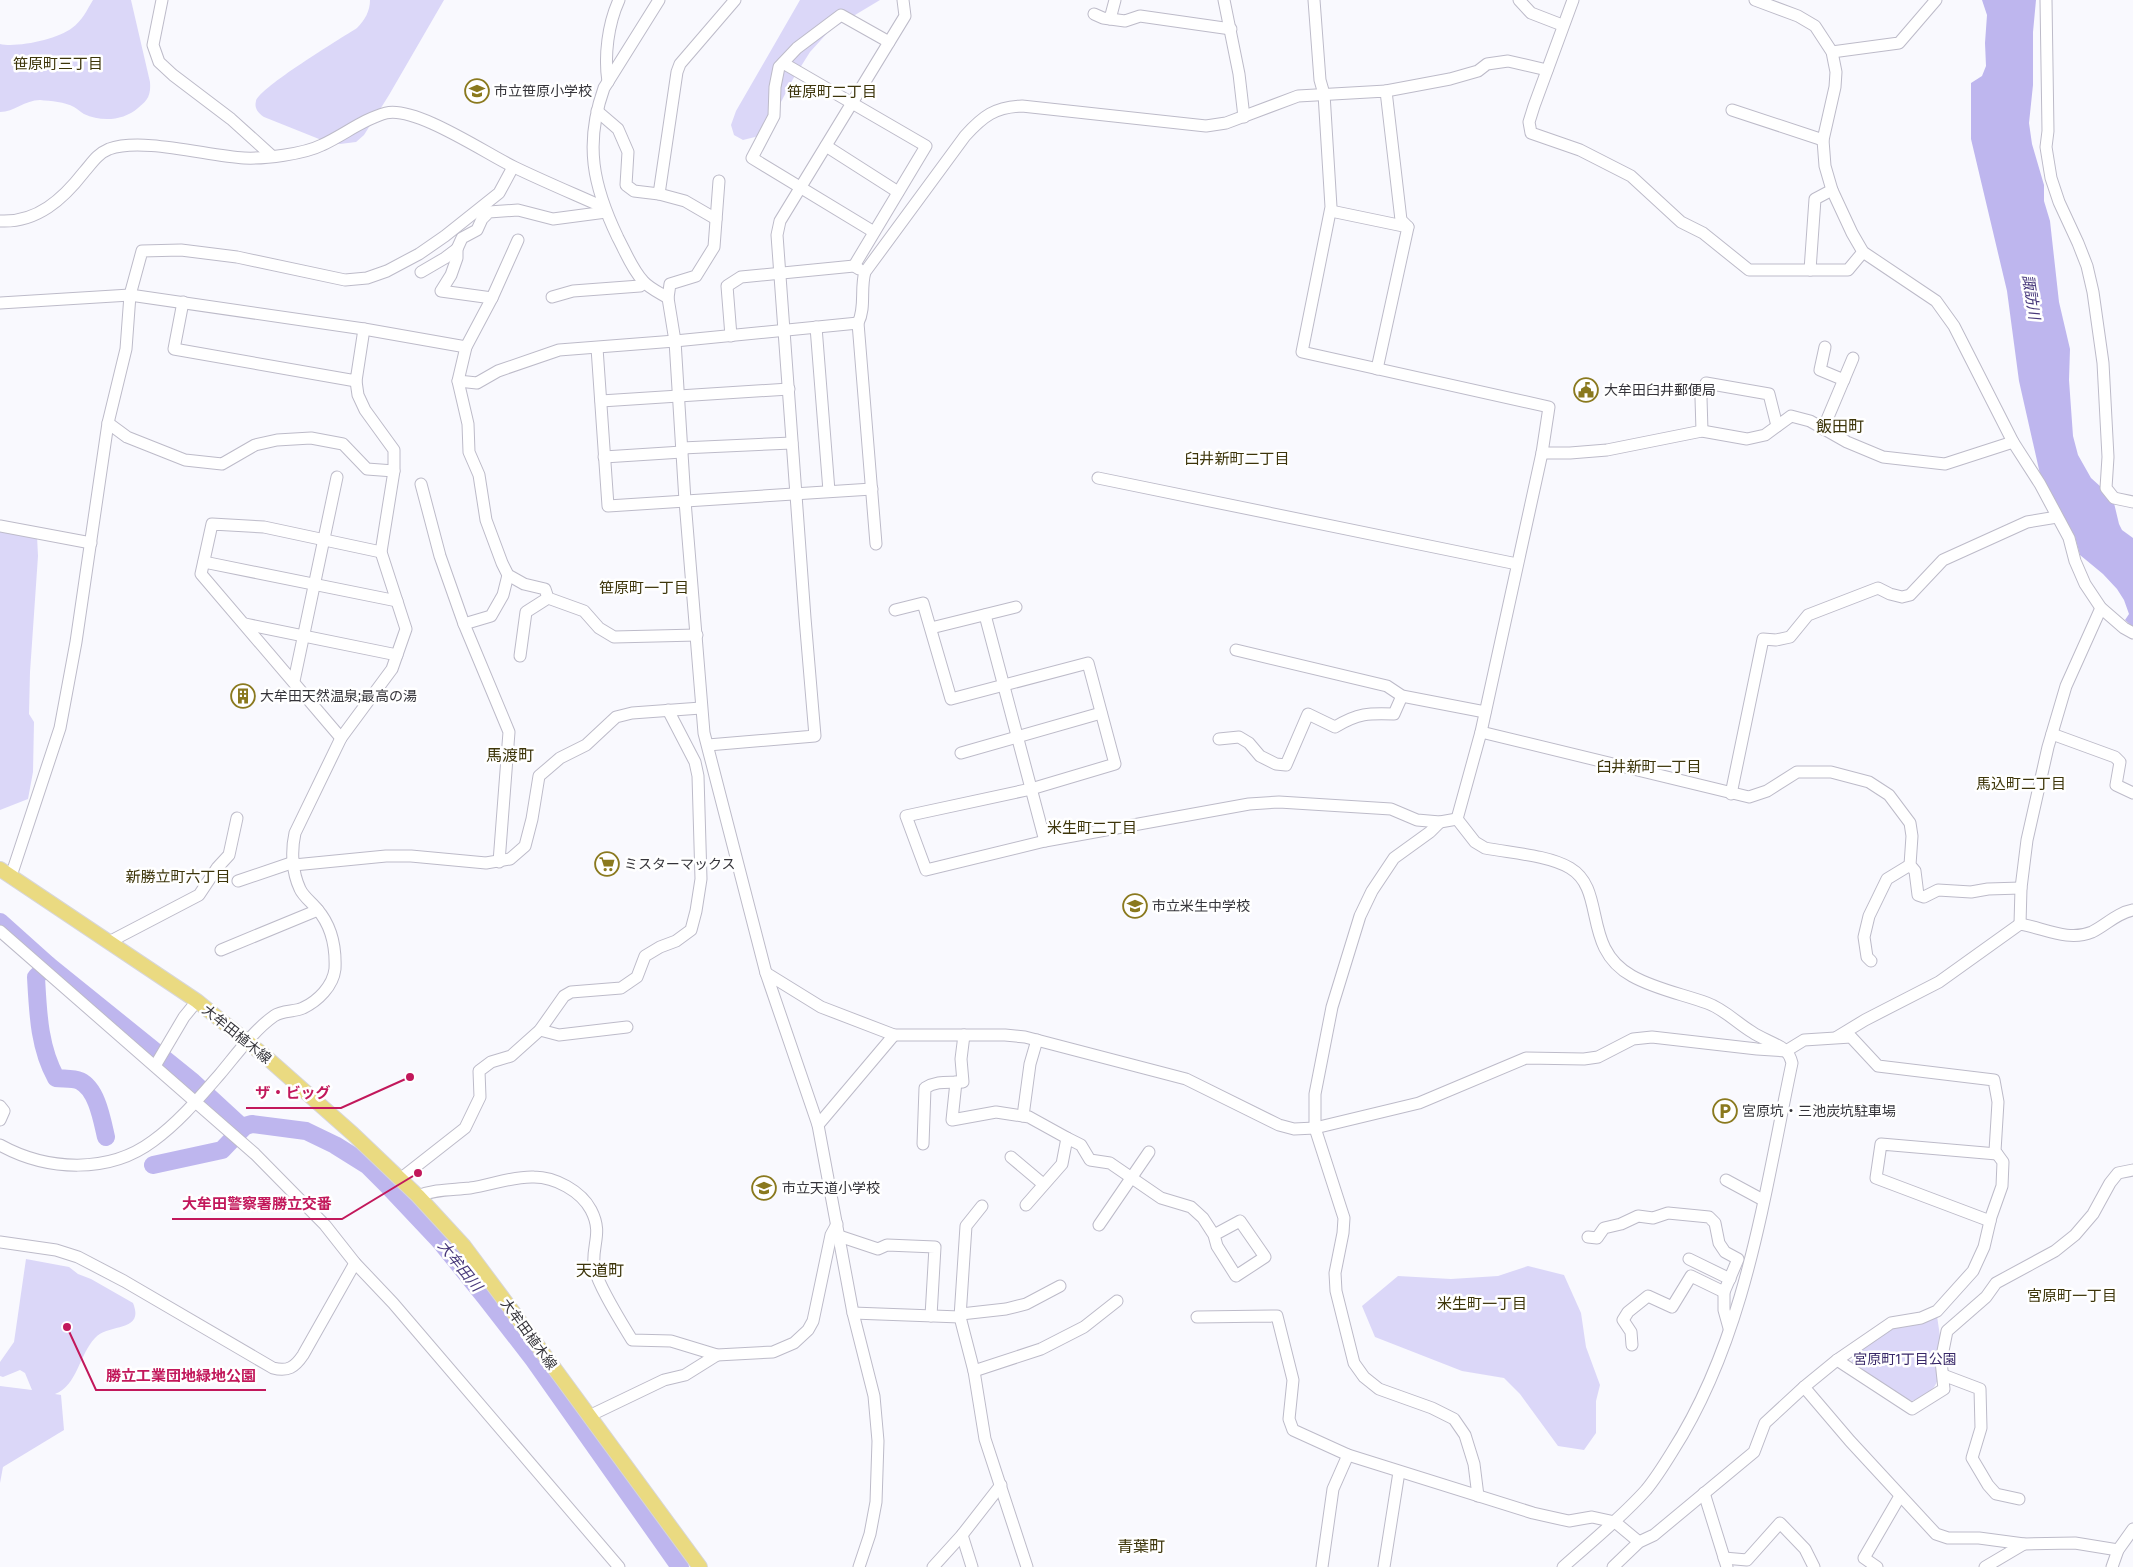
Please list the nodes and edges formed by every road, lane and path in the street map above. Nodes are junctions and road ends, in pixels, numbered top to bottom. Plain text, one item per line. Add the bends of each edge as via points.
1 (162, 0) edge
2 (619, 0) edge
3 (659, 0) edge
4 (735, 0) edge
5 (904, 0) edge
6 (1114, 0) edge
7 (1224, 0) edge
8 (1314, 0) edge
9 (1519, 0) edge
10 (1573, 0) edge
11 (1755, 0) edge
12 (1936, 0) edge
13 (2046, 0) edge
14 (1094, 14) dead end
15 (1110, 19) junction
16 (1562, 25) junction
17 (1231, 29) junction
18 (889, 42) junction
19 (1832, 52) junction
20 (783, 63) junction
21 (1547, 70) junction
22 (608, 82) junction
23 (1386, 91) junction
24 (1324, 94) junction
25 (852, 103) junction
26 (1732, 110) dead end
27 (597, 111) junction
28 (1244, 117) junction
29 (1823, 140) junction
30 (826, 146) junction
31 (272, 156) junction
32 (513, 167) junction
33 (719, 181) dead end
34 (800, 188) junction
35 (1832, 190) junction
36 (898, 192) junction
37 (659, 194) junction
38 (605, 210) junction
39 (1331, 211) junction
40 (716, 220) junction
41 (0, 221) edge
42 (1408, 227) junction
43 (874, 232) junction
44 (518, 240) dead end
45 (457, 249) junction
46 (1862, 252) junction
47 (854, 266) junction
48 (1810, 270) junction
49 (421, 272) dead end
50 (865, 272) junction
51 (779, 274) junction
52 (644, 283) junction
53 (130, 295) junction
54 (552, 297) dead end
55 (492, 298) junction
56 (668, 298) junction
57 (183, 302) junction
58 (0, 303) edge
59 (858, 323) junction
60 (816, 327) junction
61 (364, 329) junction
62 (785, 330) junction
63 (731, 336) junction
64 (676, 341) junction
65 (466, 347) junction
66 (597, 348) junction
67 (1825, 348) dead end
68 (1853, 358) dead end
69 (1377, 369) junction
70 (356, 380) junction
71 (1844, 380) junction
72 (458, 381) junction
73 (789, 389) junction
74 (679, 396) junction
75 (601, 401) junction
76 (108, 423) junction
77 (1777, 426) junction
78 (1824, 429) junction
79 (1702, 431) junction
80 (2013, 442) junction
81 (792, 443) junction
82 (682, 450) junction
83 (1542, 453) junction
84 (604, 457) junction
85 (394, 471) junction
86 (337, 477) dead end
87 (1098, 478) dead end
88 (420, 484) dead end
89 (872, 489) junction
90 (829, 492) junction
91 (796, 494) junction
92 (685, 501) junction
93 (2133, 502) edge
94 (2057, 517) junction
95 (0, 526) edge
96 (324, 540) junction
97 (91, 543) junction
98 (876, 544) dead end
99 (381, 552) junction
100 (204, 562) junction
101 (1517, 564) junction
102 (508, 575) junction
103 (314, 585) junction
104 (548, 598) junction
105 (397, 601) junction
106 (1016, 607) dead end
107 (2101, 608) junction
108 (896, 610) dead end
109 (985, 615) junction
110 (245, 624) junction
111 (464, 624) junction
112 (931, 628) junction
113 (2130, 633) edge
114 (304, 635) junction
115 (697, 635) junction
116 (1236, 650) dead end
117 (397, 655) junction
118 (520, 656) dead end
119 (294, 681) junction
120 (1005, 685) junction
121 (1402, 696) junction
122 (701, 708) junction
123 (668, 710) junction
124 (1485, 712) junction
125 (1101, 713) junction
126 (1481, 732) junction
127 (2052, 734) junction
128 (1018, 737) junction
129 (341, 738) junction
130 (1219, 739) dead end
131 (708, 745) junction
132 (962, 752) dead end
133 (1031, 789) junction
134 (2133, 793) edge
135 (1731, 794) junction
136 (237, 818) dead end
137 (1457, 819) junction
138 (1440, 822) junction
139 (1045, 841) junction
140 (499, 862) junction
141 (294, 863) junction
142 (1910, 865) junction
143 (5, 873) edge
144 (238, 880) dead end
145 (2021, 888) junction
146 (318, 910) junction
147 (2133, 910) edge
148 (2020, 924) junction
149 (0, 931) edge
150 (109, 942) junction
151 (221, 950) dead end
152 (1870, 962) dead end
153 (766, 973) junction
154 (197, 1001) junction
155 (627, 1027) dead end
156 (540, 1030) junction
157 (894, 1035) junction
158 (964, 1035) junction
159 (1837, 1037) junction
160 (1037, 1040) junction
161 (248, 1042) junction
162 (1786, 1051) junction
163 (156, 1064) junction
164 (956, 1082) junction
165 (198, 1100) junction
166 (0, 1106) edge
167 (1023, 1116) junction
168 (0, 1120) edge
169 (818, 1125) junction
170 (1315, 1128) junction
171 (1067, 1138) junction
172 (0, 1144) edge
173 (923, 1144) dead end
174 (1149, 1152) dead end
175 (1997, 1154) junction
176 (1012, 1157) dead end
177 (2133, 1170) edge
178 (1131, 1177) junction
179 (400, 1179) junction
180 (1726, 1180) dead end
181 (1043, 1184) junction
182 (418, 1196) junction
183 (1759, 1199) junction
184 (1026, 1205) dead end
185 (982, 1206) dead end
186 (1990, 1221) junction
187 (1750, 1223) dead end
188 (1099, 1225) dead end
189 (838, 1230) junction
190 (1214, 1235) junction
191 (1588, 1237) dead end
192 (0, 1242) edge
193 (1689, 1259) dead end
194 (355, 1263) junction
195 (1730, 1279) junction
196 (1060, 1286) dead end
197 (1724, 1292) junction
198 (1116, 1301) dead end
199 (853, 1313) junction
200 (931, 1316) junction
201 (960, 1316) junction
202 (1197, 1317) dead end
203 (1729, 1328) junction
204 (1632, 1345) dead end
205 (717, 1355) junction
206 (1837, 1360) junction
207 (974, 1371) junction
208 (1943, 1375) junction
209 (1804, 1387) junction
210 (589, 1416) junction
211 (1348, 1455) junction
212 (1399, 1472) junction
213 (1001, 1485) junction
214 (1704, 1492) junction
215 (1478, 1496) junction
216 (1900, 1496) junction
217 (2019, 1499) dead end
218 (1614, 1522) junction
219 (962, 1534) junction
220 (2132, 1534) edge
221 (1639, 1542) junction
222 (2024, 1544) junction
223 (2118, 1550) junction
224 (1726, 1563) edge
225 (619, 1567) edge
226 (700, 1567) edge
227 (859, 1567) edge
228 (933, 1567) edge
229 (972, 1567) edge
230 (1027, 1567) edge
231 (1322, 1567) edge
232 (1384, 1567) edge
233 (1563, 1567) edge
234 (1613, 1567) edge
235 (1814, 1567) edge
236 (1877, 1567) edge
237 (1985, 1567) edge
238 (2112, 1567) edge

1 - 31 street via 153,45 159,62
2 - 22 street via 608,41
3 - 22 street
4 - 37 street via 680,64
5 - 18 street via 905,16
6 - 15 street
7 - 17 street
8 - 24 street
9 - 16 street via 1531,13
10 - 16 street via 1568,19
11 - 19 street via 1815,26
12 - 19 street via 1899,43
13 - 93 street via 2046,147 2051,178 2081,251 2093,292 2103,363 2108,457 2106,488 2114,498
14 - 15 street
15 - 17 street via 1126,21 1140,16
16 - 21 street
17 - 28 street
18 - 20 street via 841,15 797,48
18 - 25 street
19 - 29 street via 1835,87
20 - 25 street
20 - 34 street via 779,67 775,87 774,116 752,158
21 - 23 street via 1508,61 1487,64 1478,71 1450,79
21 - 48 street via 1531,117 1531,133 1580,150 1631,176 1681,222 1703,233 1749,270
22 - 27 street
23 - 24 street
23 - 42 street via 1401,220
24 - 28 street via 1298,96
24 - 39 street
25 - 30 street
25 - 36 street via 926,146
26 - 29 street
27 - 37 street via 618,129 628,152 626,185 634,191
27 - 38 street via 593,148 597,187
28 - 50 street via 1206,126 1022,106 994,110 964,136
29 - 35 street via 1825,166
30 - 34 street
30 - 36 street
31 - 32 street via 319,147 364,122 388,113 403,112
31 - 41 street via 244,158 151,146 108,149 93,159 49,209 16,220
32 - 38 street
32 - 53 street via 499,193 445,236 419,254 367,278 345,280 237,256 181,250 142,252
33 - 40 street
34 - 43 street
34 - 51 street via 780,221 777,235
35 - 46 street
35 - 48 street via 1815,199
36 - 43 street
37 - 40 street via 685,201
38 - 45 street via 553,219 518,210 489,212 477,230 462,238
38 - 52 street via 632,267
39 - 42 street
39 - 69 street via 1302,352
40 - 56 street via 714,247 696,276 670,284
42 - 69 street
43 - 47 street
44 - 55 street
45 - 49 street
45 - 55 street via 451,275 441,291
46 - 48 street via 1848,270
46 - 80 street via 1936,301 1954,326
47 - 50 street
47 - 51 street
50 - 59 street
51 - 62 street
51 - 63 street via 741,277 727,286
52 - 54 street via 640,286 573,291
52 - 56 street
53 - 57 street
53 - 58 street
53 - 76 street via 126,349
55 - 65 street
56 - 64 street
57 - 61 street
57 - 70 street via 174,349
59 - 60 street
59 - 89 street
60 - 62 street
60 - 90 street
61 - 65 street
61 - 70 street
62 - 63 street
62 - 73 street
63 - 64 street
64 - 66 street
64 - 74 street
65 - 72 street
66 - 72 street via 559,350 498,371 477,383
66 - 75 street
67 - 71 street via 1820,370
68 - 71 street
69 - 83 street via 1549,407
70 - 85 street via 365,410 394,450
71 - 78 street
72 - 102 street via 468,424 469,452 479,476 486,520
73 - 74 street
73 - 81 street
74 - 75 street
74 - 82 street
75 - 84 street
76 - 85 street via 127,437 185,460 205,464 222,464 269,442 311,438 343,444 367,469
76 - 97 street
77 - 78 street via 1791,416
77 - 79 street via 1765,435 1747,439
77 - 79 street via 1770,394 1706,384 1700,398
78 - 80 street via 1883,456 1945,464
79 - 83 street via 1607,450
80 - 94 street
81 - 82 street
81 - 91 street
82 - 84 street
82 - 92 street
83 - 101 street
84 - 92 street via 608,506
85 - 99 street
86 - 96 street
87 - 101 street
88 - 111 street via 440,556
89 - 90 street
89 - 98 street
90 - 91 street
91 - 92 street
91 - 131 street via 816,736
92 - 115 street
94 - 107 street via 2069,538 2085,584
94 - 135 street via 2027,522 1943,560 1910,595 1902,597 1878,588 1808,615 1790,637 1763,639
95 - 97 street
96 - 99 street
96 - 100 street via 264,527 212,524
96 - 103 street
97 - 143 street via 60,728
99 - 105 street
100 - 103 street
100 - 110 street via 201,574
101 - 124 street
102 - 104 street via 524,584 545,589
102 - 111 street via 503,595 490,616
103 - 105 street
103 - 114 street
104 - 115 street via 584,611 599,628 614,637
104 - 118 street via 526,612
105 - 117 street via 406,629
106 - 109 street
107 - 113 street
107 - 127 street via 2066,686
108 - 112 street via 923,604
109 - 112 street
109 - 120 street
110 - 114 street
110 - 119 street
111 - 140 street via 509,732
112 - 120 street via 952,699
114 - 117 street
114 - 119 street
115 - 122 street
116 - 121 street via 1387,686
117 - 129 street via 392,669
119 - 129 street
120 - 125 street via 1088,663
120 - 128 street
121 - 124 street
121 - 130 street via 1394,714 1364,713 1335,727 1308,714 1286,765 1260,756 1239,737
122 - 123 street
122 - 131 street
123 - 140 street via 616,717 586,745 560,758 539,776 526,846 510,859
123 - 156 street via 695,762 698,776 701,879 691,930 645,956 637,977 621,988 572,992 564,996
124 - 126 street
125 - 128 street
125 - 133 street via 1115,764
126 - 135 street
126 - 137 street
127 - 134 street via 2115,756 2120,762 2116,785
127 - 145 street via 2027,840
128 - 132 street
128 - 133 street
129 - 141 street via 295,833
131 - 153 street
133 - 139 street
133 - 139 street via 906,816 926,870
135 - 142 street via 1749,798 1767,792 1796,772 1831,772 1869,782 1889,795 1910,823
136 - 150 street via 229,855 200,895
137 - 138 street
137 - 162 street via 1475,842 1485,848 1557,862 1581,876 1587,886 1606,954 1630,976 1709,1004
138 - 139 street via 1417,820 1391,809 1279,802 1249,804
138 - 170 street via 1394,858 1360,916 1332,1007 1315,1094
140 - 141 street via 386,856
141 - 144 street
141 - 146 street via 300,890
142 - 145 street via 1915,871 1918,895 1924,897 1938,890 1971,892
142 - 152 street via 1887,879 1869,916 1864,937
143 - 150 main road, 大牟田植木線
145 - 148 street
146 - 151 street
146 - 161 street via 329,926 332,940 335,969 331,983 321,997 303,1009 275,1015
147 - 148 street via 2091,932 2066,936
148 - 159 street via 1939,982
149 - 163 street
150 - 154 main road, 大牟田植木線
153 - 157 street via 821,1007
153 - 169 street
154 - 161 main road, 大牟田植木線
154 - 163 street
155 - 156 street via 558,1035
156 - 179 street via 511,1056 491,1062 479,1071 480,1097 465,1128
157 - 158 street
157 - 169 street
158 - 160 street via 1005,1035
158 - 164 street via 963,1082
159 - 162 street via 1804,1040
159 - 175 street via 1851,1037 1878,1066 1994,1080 1998,1102
160 - 167 street via 1030,1064
160 - 170 street via 1186,1079 1279,1125
161 - 165 street
161 - 179 main road, 大牟田植木線
162 - 170 street via 1641,1037 1598,1057 1526,1058 1419,1102
162 - 183 street via 1792,1063
163 - 165 street
164 - 167 street via 952,1120 996,1112
164 - 173 street via 946,1081 925,1088
165 - 172 street via 152,1142 106,1162 60,1166 32,1159
165 - 194 street via 319,1219
166 - 168 street via 4,1111
167 - 171 street
169 - 189 street
170 - 215 street via 1344,1218 1334,1273 1354,1363 1379,1389 1432,1408 1454,1420 1465,1435 1474,1464
171 - 178 street via 1081,1145 1090,1160 1110,1163
171 - 181 street via 1062,1164
174 - 178 street
175 - 186 street via 2003,1162 2002,1186
175 - 186 street via 1882,1144 1876,1178
176 - 181 street
177 - 208 street via 2118,1173 2093,1214 2075,1235 2055,1251 1996,1283 1986,1297 1947,1331 1941,1361
178 - 188 street
178 - 190 street via 1161,1198 1191,1207
179 - 182 main road, 大牟田植木線
180 - 183 street
181 - 184 street
182 - 205 street via 431,1191 534,1177 567,1187 582,1196 591,1210 598,1233 594,1266 632,1340 671,1341
182 - 210 main road, 大牟田植木線 via 464,1246
183 - 187 street
183 - 203 street via 1747,1271
185 - 201 street via 966,1226
186 - 206 street via 1984,1248 1973,1271 1937,1311 1921,1318 1891,1323
189 - 199 street
189 - 200 street via 878,1249 887,1245 935,1247
189 - 205 street via 831,1235 813,1321 808,1330 794,1343 773,1352
190 - 190 street via 1240,1222 1265,1257 1236,1276
191 - 195 street via 1597,1238 1604,1228 1638,1216 1653,1218 1668,1213 1709,1217 1715,1223 1719,1243 1725,1252 1738,1259
192 - 194 street via 56,1250 78,1257 281,1370 296,1365 303,1355
193 - 195 street
194 - 225 street
195 - 197 street
196 - 201 street via 1026,1304
197 - 203 street
197 - 204 street via 1691,1276 1672,1307 1648,1296 1623,1320 1632,1332
198 - 207 street via 1084,1327 1040,1349
199 - 200 street
199 - 227 street via 874,1396 878,1441 876,1502
200 - 201 street
201 - 207 street
202 - 211 street via 1277,1316 1293,1380 1290,1419 1293,1430
203 - 218 street via 1711,1379 1688,1426 1647,1489
205 - 210 street via 685,1375 664,1380
206 - 208 street via 1912,1409 1944,1389
206 - 209 street
207 - 213 street via 985,1439
208 - 217 street via 1980,1389 1981,1428 1972,1458 1996,1494
209 - 214 street via 1765,1423 1754,1452
209 - 216 street
210 - 226 main road, 大牟田植木線
211 - 212 street
211 - 231 street via 1333,1489
212 - 215 street
212 - 232 street
213 - 219 street
213 - 230 street
214 - 221 street via 1654,1535
214 - 224 street
215 - 218 street via 1569,1521 1592,1517
216 - 222 street via 1936,1534 1948,1538
216 - 236 street via 1864,1558
218 - 221 street
218 - 233 street
219 - 228 street
219 - 229 street
220 - 223 street
221 - 234 street
222 - 223 street via 2075,1543
222 - 237 street
223 - 238 street
224 - 235 street via 1747,1560 1780,1523 1805,1549

